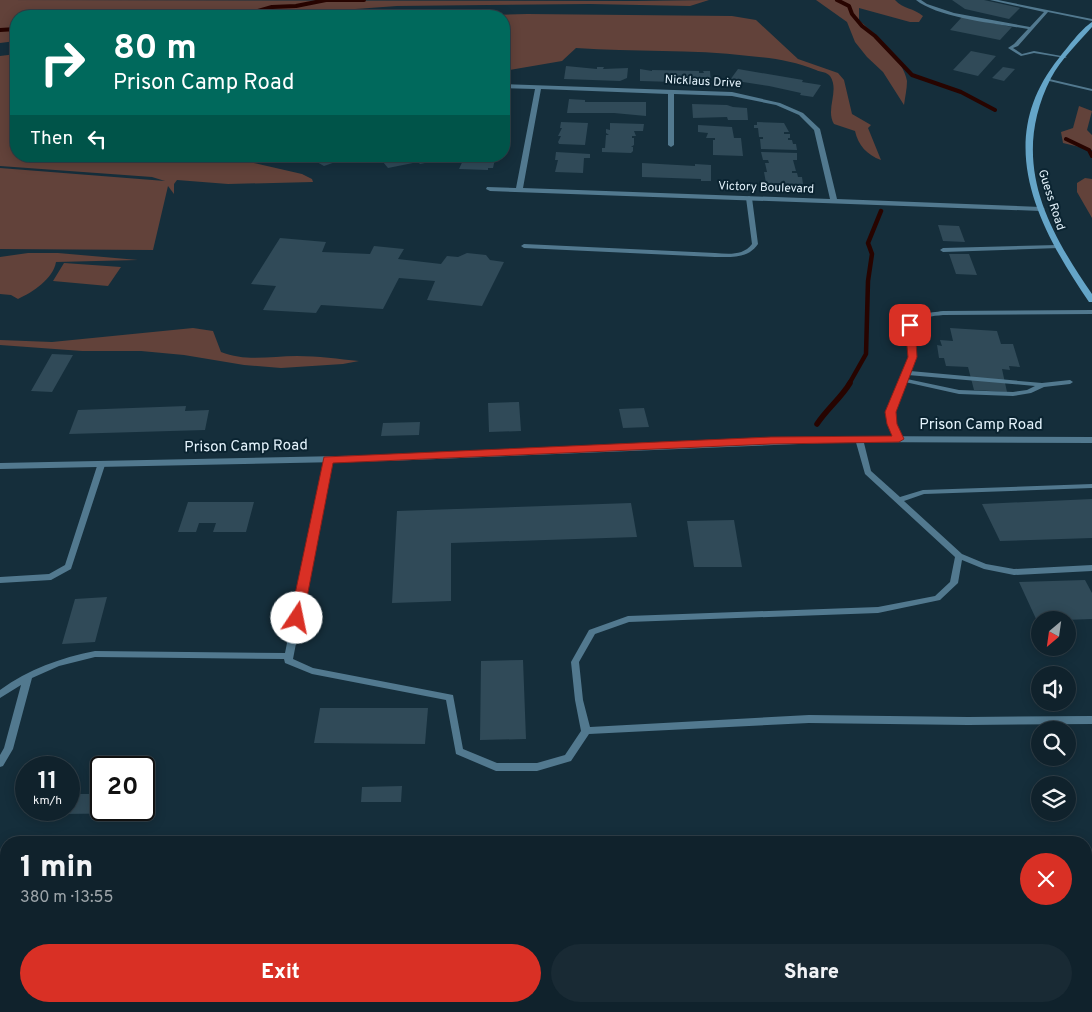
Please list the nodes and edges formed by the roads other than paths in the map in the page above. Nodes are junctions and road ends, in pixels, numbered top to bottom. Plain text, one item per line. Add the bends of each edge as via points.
1 (918, 0) edge
2 (992, 0) edge
3 (1047, 11) junction
4 (1092, 20) edge
5 (1092, 24) edge
6 (1030, 28) junction
7 (1065, 57) junction
8 (1047, 79) junction
9 (510, 86) edge
10 (538, 87) junction
11 (1092, 90) edge
12 (672, 91) junction
13 (671, 145) dead end
14 (490, 189) dead end
15 (519, 190) junction
16 (749, 198) junction
17 (834, 202) junction
18 (1041, 209) junction
19 (524, 246) dead end
20 (1057, 247) junction
21 (943, 250) dead end
22 (1092, 300) edge
23 (1092, 312) edge
24 (904, 376) junction
25 (1070, 382) dead end
26 (1042, 385) junction
27 (859, 439) junction
28 (899, 439) junction
29 (1092, 440) edge
30 (328, 460) junction
31 (100, 465) junction
32 (0, 466) edge
33 (1092, 486) edge
34 (899, 500) junction
35 (959, 556) junction
36 (1092, 568) edge
37 (0, 580) edge
38 (289, 656) junction
39 (28, 676) junction
40 (0, 695) edge
41 (1092, 720) edge
42 (586, 731) junction
43 (0, 764) edge

1 - 6 lane via 946,12
2 - 3 lane
3 - 4 lane
3 - 6 lane
5 - 7 main road, Guess Road
6 - 7 lane via 1010,48 1021,55 1034,52
7 - 8 main road, Guess Road
8 - 11 lane
8 - 18 main road, Guess Road via 1034,109 1028,148 1028,166
9 - 10 street, Nicklaus Drive
10 - 12 street, Nicklaus Drive
10 - 15 street
12 - 13 street
12 - 17 street, Nicklaus Drive via 756,98 801,114 817,129
14 - 15 street, Victory Boulevard
15 - 16 street, Victory Boulevard
16 - 17 street, Victory Boulevard
16 - 19 lane via 755,244 743,254
17 - 18 street, Victory Boulevard
18 - 20 main road, Guess Road
20 - 21 lane
20 - 22 main road, Guess Road
23 - 24 lane via 921,316 910,325 912,357
24 - 26 lane
24 - 26 lane via 942,390 968,393 1013,394 1029,392
24 - 28 lane via 890,412
25 - 26 lane
27 - 28 street, Prison Camp Road
27 - 30 street, Prison Camp Road
27 - 34 lane via 868,472
28 - 29 street, Prison Camp Road
30 - 31 street, Prison Camp Road
30 - 38 lane
31 - 32 street, Prison Camp Road
31 - 37 lane via 68,567 51,577
33 - 34 lane via 923,492
34 - 35 lane
35 - 36 lane via 984,566 1014,572
35 - 42 lane via 954,583 937,598 929,600 878,610 628,619 592,632 575,662
38 - 39 lane via 94,654 65,660
38 - 42 lane via 288,661 312,671 450,697 460,751 496,766 537,768 568,758
39 - 40 lane
39 - 43 lane via 8,749
41 - 42 lane via 809,720

